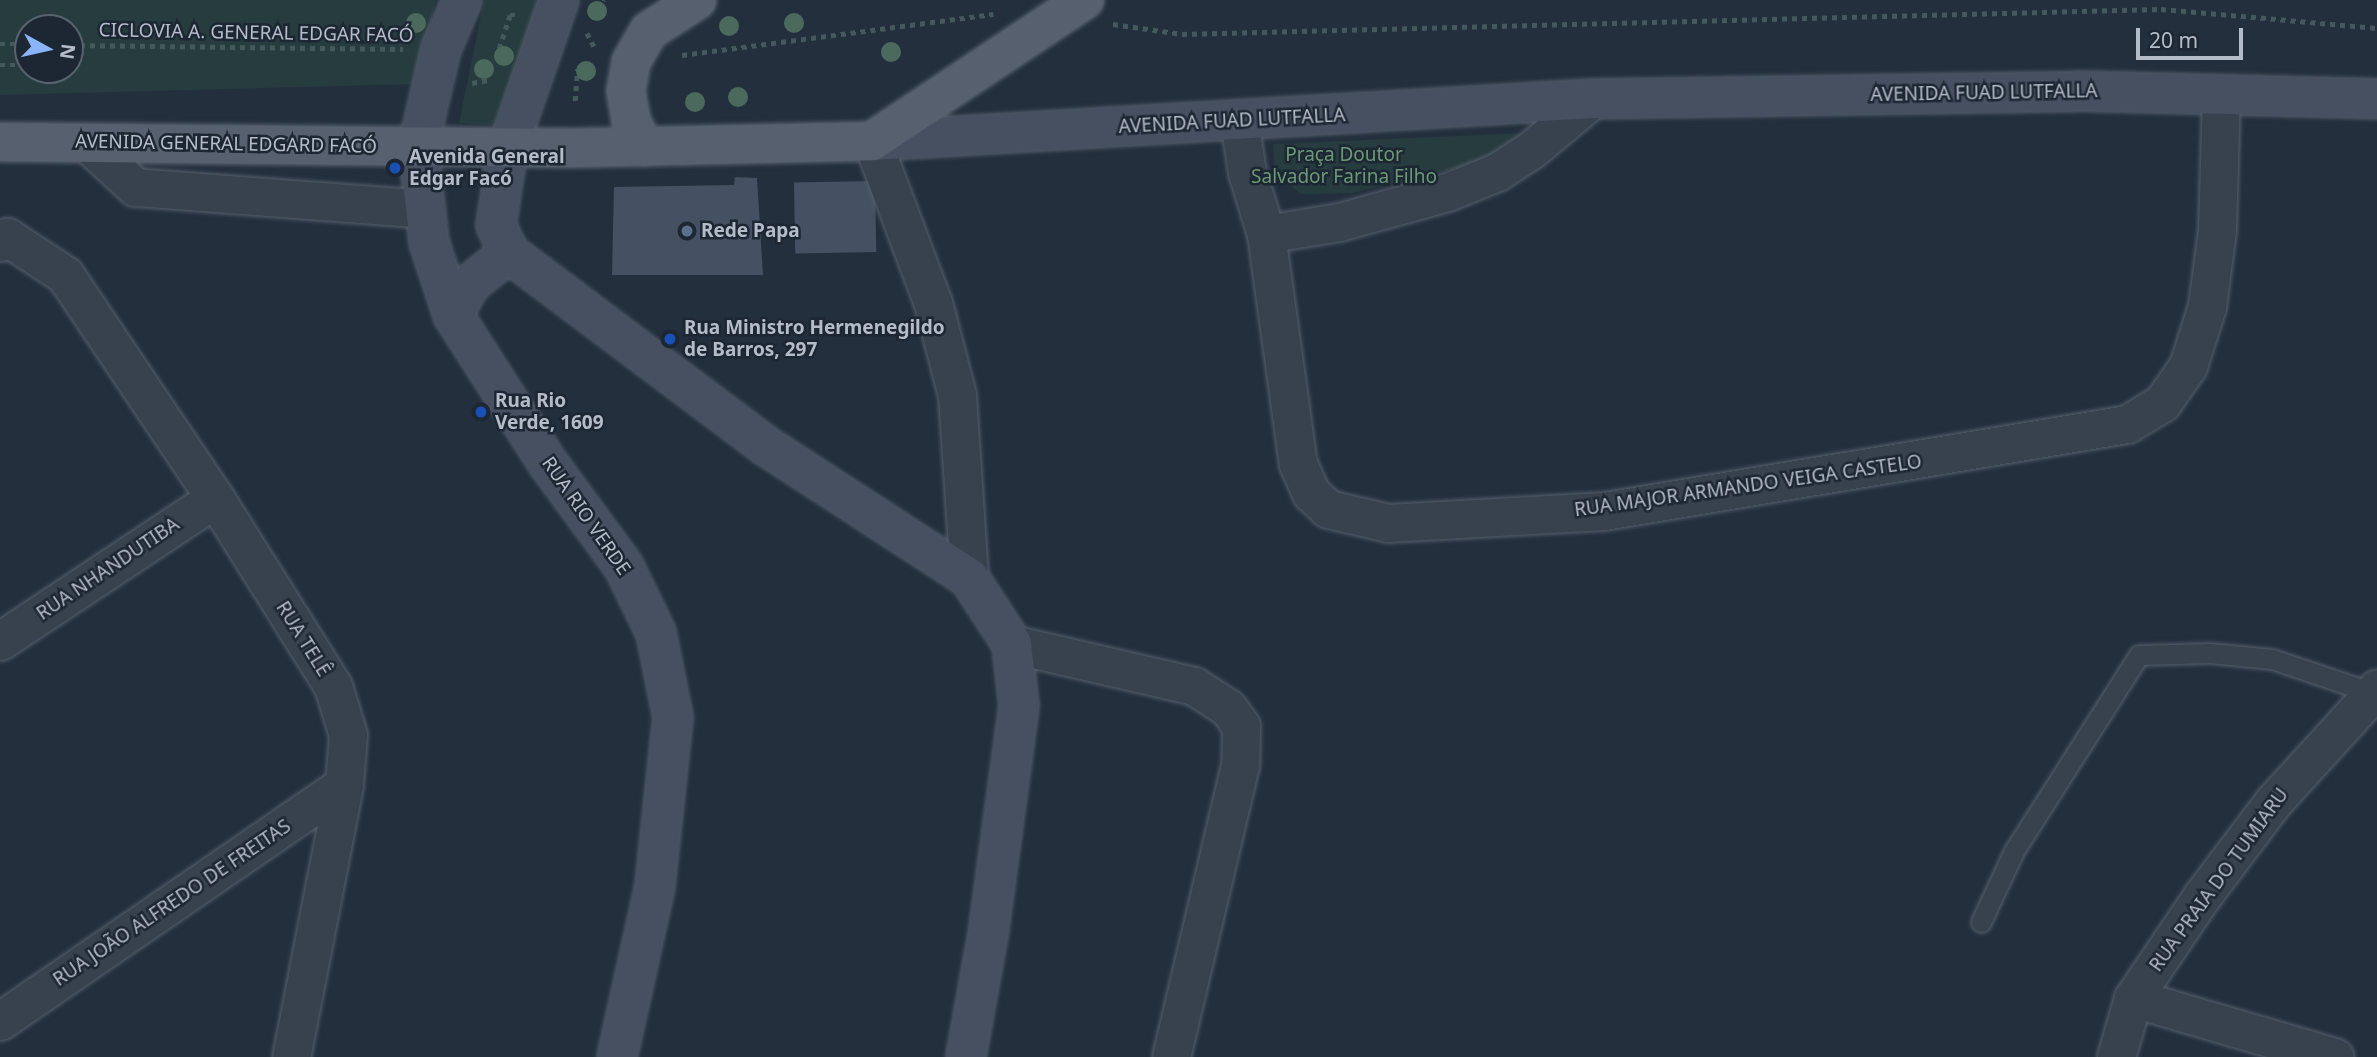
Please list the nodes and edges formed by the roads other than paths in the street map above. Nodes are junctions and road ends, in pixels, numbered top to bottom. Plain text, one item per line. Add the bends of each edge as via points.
1 (462, 0) edge
2 (559, 0) edge
3 (697, 0) edge
4 (1075, 8) edge
5 (2221, 94) junction
6 (1592, 99) junction
7 (2377, 99) edge
8 (1239, 120) junction
9 (872, 141) junction
10 (0, 142) edge
11 (86, 142) junction
12 (418, 147) junction
13 (508, 147) junction
14 (644, 147) junction
15 (425, 209) junction
16 (1266, 234) junction
17 (0, 242) edge
18 (509, 253) junction
19 (453, 315) junction
20 (215, 498) junction
21 (969, 578) junction
22 (0, 641) edge
23 (1012, 644) junction
24 (2376, 692) edge
25 (344, 785) junction
26 (1981, 922) dead end
27 (2133, 998) junction
28 (0, 1021) edge
29 (291, 1057) edge
30 (617, 1057) edge
31 (967, 1057) edge
32 (1171, 1057) edge
33 (2116, 1057) edge
34 (2335, 1057) edge

1 - 12 street, RUA RIO VERDE via 441,49
2 - 13 street
3 - 14 main road via 649,31 631,62 626,90 631,120
4 - 9 main road
5 - 6 street, AVENIDA FUAD LUTFALLA via 2077,91
5 - 7 street, AVENIDA FUAD LUTFALLA
5 - 16 street, RUA MAJOR ARMANDO VEIGA CASTELO via 2217,230 2207,306 2188,366 2162,403 2127,424 1724,494 1604,511 1388,523 1328,509 1311,493 1298,464
6 - 8 street, AVENIDA FUAD LUTFALLA
6 - 16 street via 1497,172 1447,192 1339,222
8 - 9 street, AVENIDA FUAD LUTFALLA
8 - 16 street, RUA MAJOR ARMANDO VEIGA CASTELO via 1247,172
9 - 14 main road, AVENIDA GENERAL EDGARD FACÓ
9 - 21 street via 933,303 957,396
10 - 11 main road, AVENIDA GENERAL EDGARD FACÓ
11 - 12 main road, AVENIDA GENERAL EDGARD FACÓ
11 - 15 street via 135,187
12 - 13 main road, AVENIDA GENERAL EDGARD FACÓ
12 - 15 street, RUA RIO VERDE
13 - 14 main road, AVENIDA GENERAL EDGARD FACÓ
13 - 18 street via 496,225
15 - 19 street, RUA RIO VERDE via 429,242
17 - 20 street, RUA TELÊ via 7,237 65,275
18 - 19 street via 470,284
18 - 21 street via 766,446
19 - 30 street, RUA RIO VERDE via 547,462 624,567 656,633 673,717 654,886
20 - 22 street, RUA NHANDUTIBA
20 - 25 street, RUA TELÊ via 333,686 348,735
21 - 23 street
23 - 31 street via 1019,706
23 - 32 street via 1195,686 1228,708 1241,726 1240,765
24 - 26 lane via 2273,659 2210,653 2139,655 2014,851
24 - 27 street, RUA PRAIA DO TUMIARU via 2273,802
25 - 28 street, RUA JOÃO ALFREDO DE FREITAS
25 - 29 street, RUA TELÊ
27 - 33 street, RUA PRAIA DO TUMIARU
27 - 34 street

